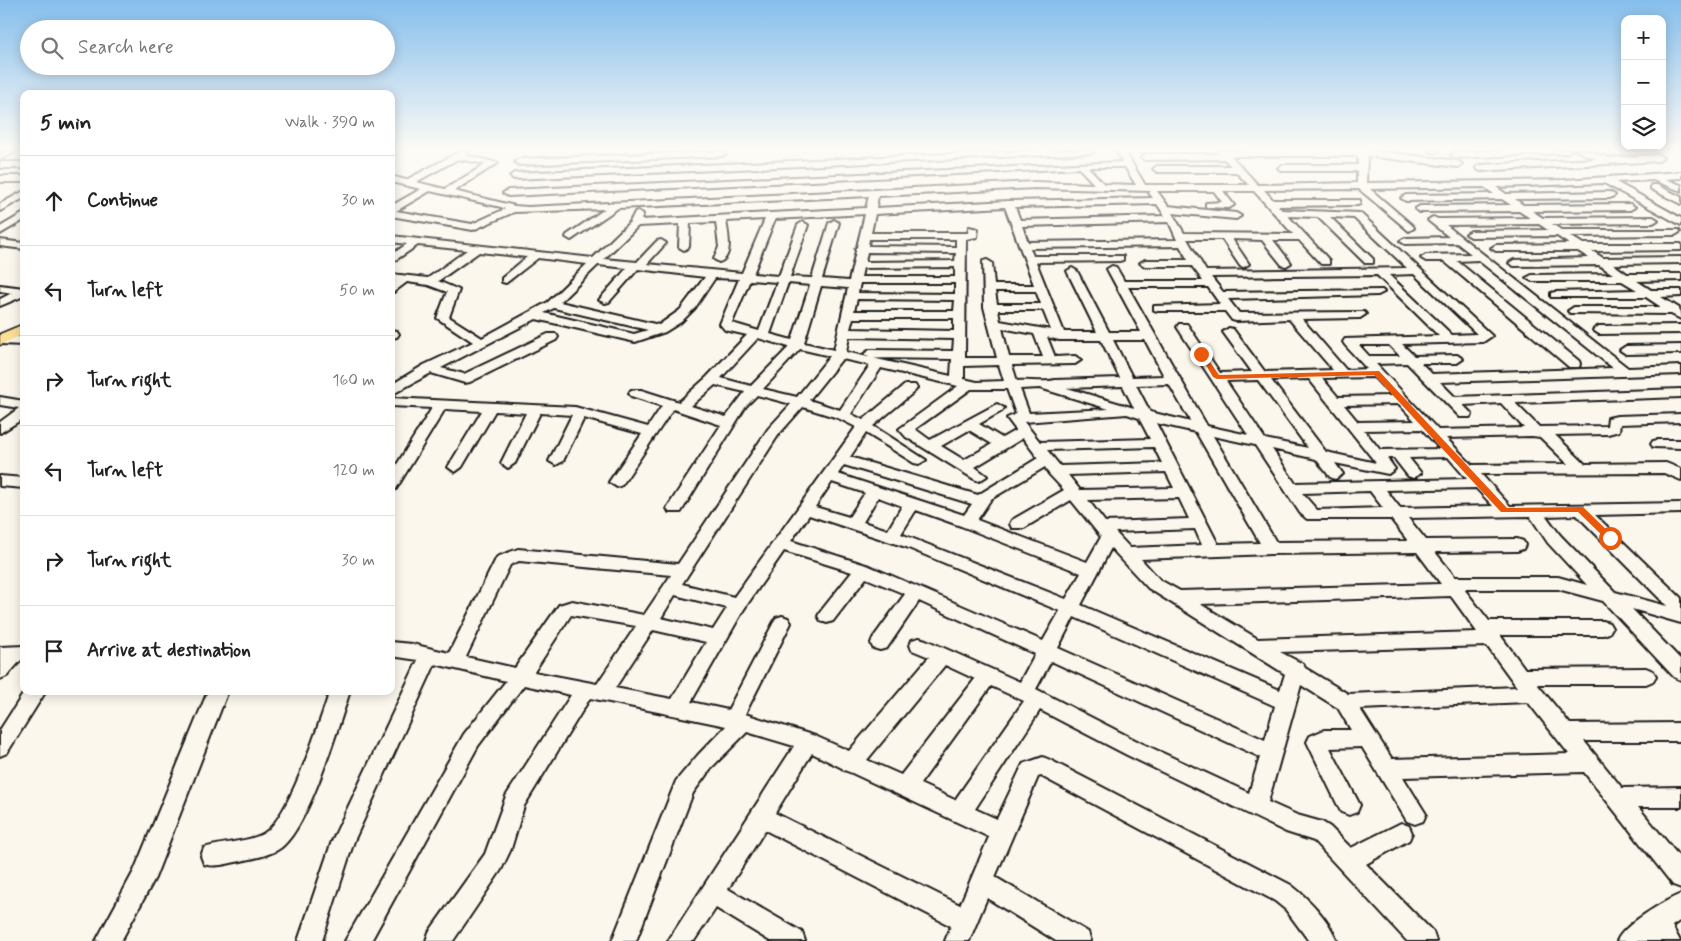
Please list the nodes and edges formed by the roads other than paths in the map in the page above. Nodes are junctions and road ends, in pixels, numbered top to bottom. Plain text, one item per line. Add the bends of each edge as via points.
1 (508, 193) edge
2 (418, 194) edge
3 (454, 194) edge
4 (613, 194) edge
5 (727, 194) edge
6 (788, 194) edge
7 (869, 194) joint
8 (1014, 194) edge
9 (1086, 194) edge
10 (1152, 194) edge
11 (1220, 194) edge
12 (1262, 194) edge
13 (1370, 194) edge
14 (1401, 194) edge
15 (1501, 194) edge
16 (1630, 194) edge
17 (1668, 194) edge
18 (1610, 195) dead end
19 (20, 196) edge
20 (1506, 197) junction
21 (789, 198) junction
22 (1406, 198) junction
23 (727, 200) junction
24 (1681, 201) edge
25 (1091, 202) junction
26 (1357, 202) dead end
27 (1270, 203) junction
28 (1009, 204) junction
29 (1020, 204) junction
30 (1192, 204) dead end
31 (639, 205) junction
32 (1162, 205) junction
33 (508, 207) junction
34 (612, 207) junction
35 (1522, 208) junction
36 (1630, 208) dead end
37 (0, 209) edge
38 (395, 209) edge
39 (1420, 209) junction
40 (20, 211) edge
41 (395, 212) edge
42 (1280, 214) junction
43 (1321, 214) junction
44 (868, 216) junction
45 (1236, 216) dead end
46 (20, 218) edge
47 (721, 219) junction
48 (1172, 219) junction
49 (1540, 220) junction
50 (1653, 220) dead end
51 (685, 221) junction
52 (769, 221) junction
53 (1436, 222) junction
54 (1681, 222) edge
55 (834, 223) junction
56 (1016, 223) junction
57 (635, 224) junction
58 (803, 225) junction
59 (1409, 228) dead end
60 (973, 229) dead end
61 (0, 231) edge
62 (1675, 232) dead end
63 (1471, 234) dead end
64 (1561, 234) junction
65 (864, 236) junction
66 (961, 236) junction
67 (571, 237) dead end
68 (1225, 237) junction
69 (1265, 237) junction
70 (1302, 237) junction
71 (395, 239) edge
72 (1181, 240) junction
73 (1459, 240) junction
74 (417, 241) junction
75 (1405, 241) dead end
76 (0, 243) edge
77 (661, 243) dead end
78 (1024, 245) junction
79 (20, 246) edge
80 (684, 247) dead end
81 (1681, 247) edge
82 (479, 248) junction
83 (1496, 248) dead end
84 (1582, 248) junction
85 (860, 250) junction
86 (897, 250) junction
87 (961, 250) junction
88 (537, 254) junction
89 (395, 257) edge
90 (1481, 257) junction
91 (1120, 258) dead end
92 (1426, 258) dead end
93 (1447, 258) junction
94 (719, 259) dead end
95 (1029, 259) junction
96 (596, 260) junction
97 (1681, 260) edge
98 (1369, 261) dead end
99 (1601, 261) junction
100 (1325, 262) dead end
101 (1514, 262) dead end
102 (987, 263) dead end
103 (1145, 263) dead end
104 (1195, 263) junction
105 (1286, 263) dead end
106 (894, 264) junction
107 (960, 264) junction
108 (1244, 264) dead end
109 (857, 265) junction
110 (637, 266) junction
111 (1112, 269) dead end
112 (1072, 271) dead end
113 (1379, 271) junction
114 (1418, 271) junction
115 (712, 274) junction
116 (1203, 274) junction
117 (746, 276) junction
118 (1624, 277) junction
119 (1681, 277) edge
120 (395, 278) edge
121 (1532, 278) dead end
122 (404, 279) junction
123 (782, 279) junction
124 (506, 280) dead end
125 (892, 280) junction
126 (960, 280) junction
127 (430, 282) junction
128 (817, 282) junction
129 (1120, 284) junction
130 (1210, 284) junction
131 (395, 287) edge
132 (853, 287) junction
133 (0, 288) edge
134 (988, 288) junction
135 (1040, 288) junction
136 (20, 290) edge
137 (1378, 292) dead end
138 (20, 293) edge
139 (1681, 293) edge
140 (1648, 294) junction
141 (1555, 295) dead end
142 (889, 296) junction
143 (960, 296) junction
144 (1220, 296) junction
145 (605, 300) dead end
146 (0, 303) edge
147 (552, 304) junction
148 (990, 307) junction
149 (1047, 307) junction
150 (1228, 307) junction
151 (1158, 308) dead end
152 (1574, 311) dead end
153 (1678, 312) edge
154 (848, 314) junction
155 (887, 314) junction
156 (1360, 314) dead end
157 (536, 315) junction
158 (961, 315) junction
159 (1293, 316) junction
160 (20, 323) edge
161 (994, 324) junction
162 (1183, 327) dead end
163 (661, 329) junction
164 (1681, 329) edge
165 (20, 330) edge
166 (1599, 330) dead end
167 (1039, 332) junction
168 (1229, 332) dead end
169 (0, 333) edge
170 (843, 333) junction
171 (759, 335) junction
172 (960, 335) junction
173 (552, 336) dead end
174 (1059, 336) junction
175 (1105, 336) junction
176 (1149, 336) junction
177 (1449, 339) junction
178 (0, 340) edge
179 (1392, 340) junction
180 (20, 341) edge
181 (482, 342) junction
182 (797, 345) junction
183 (1681, 349) edge
184 (1626, 350) dead end
185 (840, 354) junction
186 (959, 359) junction
187 (1412, 359) junction
188 (1457, 359) dead end
189 (1074, 360) dead end
190 (1364, 360) junction
191 (1051, 361) junction
192 (1004, 362) junction
193 (878, 363) junction
194 (1574, 364) dead end
195 (429, 368) junction
196 (1681, 370) edge
197 (1624, 371) junction
198 (1376, 373) junction
199 (1343, 374) junction
200 (1313, 375) junction
201 (1261, 376) junction
202 (1217, 377) junction
203 (1430, 378) junction
204 (712, 380) junction
205 (1173, 380) junction
206 (963, 382) junction
207 (1130, 382) junction
208 (1041, 384) junction
209 (1011, 386) junction
210 (395, 388) edge
211 (910, 388) dead end
212 (754, 390) junction
213 (636, 394) dead end
214 (1681, 394) edge
215 (1402, 400) junction
216 (1452, 400) junction
217 (1506, 400) junction
218 (0, 401) edge
219 (1334, 401) junction
220 (395, 402) edge
221 (800, 402) junction
222 (20, 404) edge
223 (442, 404) junction
224 (676, 406) junction
225 (491, 407) junction
226 (997, 408) dead end
227 (535, 409) junction
228 (580, 412) junction
229 (1140, 413) junction
230 (20, 414) edge
231 (843, 414) junction
232 (1465, 414) dead end
233 (1681, 418) edge
234 (730, 423) junction
235 (969, 424) junction
236 (1023, 424) junction
237 (864, 426) junction
238 (1354, 426) junction
239 (1202, 428) junction
240 (0, 429) edge
241 (1429, 429) junction
242 (651, 432) junction
243 (1540, 433) junction
244 (1160, 443) junction
245 (1002, 444) junction
246 (1263, 444) junction
247 (1658, 444) dead end
248 (1681, 444) edge
249 (930, 446) junction
250 (1035, 446) junction
251 (906, 452) junction
252 (1452, 453) junction
253 (1377, 454) junction
254 (1398, 454) junction
255 (1321, 456) junction
256 (841, 459) junction
257 (919, 460) dead end
258 (556, 461) dead end
259 (508, 463) dead end
260 (1050, 465) junction
261 (455, 467) dead end
262 (964, 467) junction
263 (1172, 467) junction
264 (1580, 468) junction
265 (1468, 470) junction
266 (1414, 473) dead end
267 (1335, 474) dead end
268 (891, 475) junction
269 (1681, 475) edge
270 (830, 476) junction
271 (979, 476) dead end
272 (395, 479) edge
273 (617, 482) dead end
274 (1480, 483) junction
275 (1374, 486) junction
276 (1291, 488) junction
277 (874, 491) junction
278 (1184, 493) junction
279 (1073, 494) junction
280 (980, 501) junction
281 (912, 503) junction
282 (675, 508) dead end
283 (1681, 508) edge
284 (806, 509) junction
285 (1580, 509) junction
286 (1504, 510) junction
287 (1534, 510) junction
288 (1396, 513) junction
289 (967, 522) junction
290 (853, 524) junction
291 (1018, 524) dead end
292 (1200, 524) junction
293 (1105, 532) junction
294 (892, 536) junction
295 (781, 544) junction
296 (1517, 545) dead end
297 (1422, 546) junction
298 (1271, 548) junction
299 (1213, 550) junction
300 (1125, 554) junction
301 (683, 570) junction
302 (863, 570) junction
303 (1090, 570) junction
304 (1453, 586) junction
305 (671, 588) junction
306 (916, 592) junction
307 (1610, 597) junction
308 (1175, 598) junction
309 (738, 604) junction
310 (1071, 608) junction
311 (1681, 609) edge
312 (827, 616) dead end
313 (1681, 616) edge
314 (648, 622) junction
315 (782, 623) dead end
316 (1603, 628) dead end
317 (1489, 634) junction
318 (717, 638) junction
319 (880, 643) dead end
320 (918, 645) dead end
321 (1255, 646) junction
322 (395, 650) edge
323 (1049, 650) junction
324 (13, 654) edge
325 (429, 656) junction
326 (942, 656) junction
327 (454, 661) junction
328 (1296, 669) junction
329 (0, 671) edge
330 (1681, 672) edge
331 (988, 676) junction
332 (1646, 676) dead end
333 (520, 677) junction
334 (1521, 677) junction
335 (594, 691) junction
336 (1533, 694) junction
337 (33, 695) edge
338 (216, 695) edge
339 (339, 695) edge
340 (1031, 696) junction
341 (1285, 701) junction
342 (1345, 702) junction
343 (677, 708) junction
344 (739, 721) junction
345 (1681, 732) edge
346 (1564, 733) junction
347 (1368, 738) junction
348 (808, 742) junction
349 (0, 747) edge
350 (1271, 752) junction
351 (1588, 763) junction
352 (851, 764) junction
353 (1387, 768) junction
354 (904, 788) junction
355 (1681, 796) edge
356 (1617, 798) junction
357 (1349, 805) dead end
358 (1256, 806) junction
359 (959, 813) junction
360 (1415, 814) dead end
361 (762, 817) junction
362 (1002, 832) junction
363 (1401, 833) dead end
364 (212, 856) dead end
365 (1348, 862) junction
366 (1681, 877) edge
367 (982, 882) junction
368 (712, 893) junction
369 (1681, 906) edge
370 (961, 931) edge
371 (1661, 932) edge
372 (108, 941) edge
373 (310, 941) edge
374 (357, 941) edge
375 (438, 941) edge
376 (624, 941) edge
377 (680, 941) edge
378 (793, 941) edge
379 (1079, 941) edge
380 (1326, 941) edge
381 (1424, 941) edge
382 (1629, 941) edge

1 - 33 street
2 - 38 street
3 - 33 street
4 - 34 street
5 - 23 street
6 - 21 street
7 - 21 street
7 - 44 street
8 - 29 street
9 - 25 street
10 - 32 street
11 - 30 street via 1228,205
12 - 27 street
13 - 59 street
14 - 22 street
15 - 20 street
16 - 54 street
17 - 24 street
18 - 20 street
19 - 37 street
20 - 22 street
20 - 35 street
21 - 23 street
22 - 39 street
23 - 31 street
25 - 29 street
25 - 32 street
26 - 27 street
27 - 42 street
28 - 29 street
28 - 44 street
28 - 56 street
31 - 34 street
31 - 57 street
32 - 45 street via 1217,219
32 - 48 street
33 - 34 street via 553,210
33 - 41 street via 473,227
34 - 67 street
35 - 36 street
35 - 39 street
35 - 49 street
37 - 40 street
39 - 53 street
42 - 43 street
42 - 70 street
43 - 98 street
43 - 114 street via 1357,215
44 - 52 street
44 - 55 street
44 - 65 street
46 - 61 street
47 - 51 street
47 - 52 street
47 - 94 street via 724,247
48 - 56 street
48 - 72 street
49 - 50 street
49 - 53 street
49 - 64 street
51 - 57 street
51 - 80 street
52 - 58 street
52 - 117 street
53 - 73 street
55 - 58 street
55 - 128 street
56 - 78 street
57 - 96 street
58 - 123 street
60 - 66 street via 973,236
62 - 64 street
63 - 64 street
64 - 84 street
65 - 66 street
65 - 85 street
66 - 87 street
68 - 69 street
68 - 72 street
68 - 108 street
69 - 70 street
69 - 105 street
70 - 100 street
71 - 74 street
72 - 78 street
72 - 104 street
73 - 75 street
73 - 90 street
74 - 82 street
74 - 89 street
76 - 79 street
77 - 110 street
78 - 95 street
81 - 84 street
82 - 88 street
82 - 127 street
83 - 84 street
84 - 99 street
85 - 86 street
85 - 109 street
86 - 87 street
86 - 106 street
87 - 107 street
88 - 96 street
88 - 124 street
90 - 93 street
90 - 197 street
91 - 95 street
92 - 93 street
93 - 194 street
95 - 135 street
96 - 110 street
96 - 147 street via 586,274
97 - 99 street
99 - 101 street
99 - 118 street
102 - 134 street
103 - 104 street
104 - 116 street
106 - 107 street
106 - 109 street
106 - 125 street
107 - 126 street
109 - 132 street
110 - 115 street
110 - 145 street
111 - 129 street
112 - 175 street
113 - 114 street
113 - 116 street
113 - 177 street
114 - 177 street via 1486,336
115 - 117 street
115 - 163 street via 693,304
116 - 130 street
117 - 123 street
117 - 171 street via 726,325
118 - 119 street
118 - 121 street
118 - 140 street
120 - 122 street
122 - 127 street
122 - 131 street
123 - 128 street
123 - 171 street
125 - 126 street
125 - 132 street
126 - 143 street
127 - 181 street via 453,290 443,318
128 - 132 street
128 - 182 street
129 - 130 street
129 - 176 street
130 - 144 street
132 - 142 street
132 - 154 street
133 - 136 street
134 - 135 street
134 - 148 street
135 - 149 street
137 - 144 street
138 - 146 street
139 - 140 street
140 - 141 street
140 - 153 street
142 - 143 street
142 - 155 street
143 - 158 street
144 - 150 street
147 - 157 street
147 - 163 street
148 - 149 street
148 - 161 street
149 - 174 street
150 - 151 street
150 - 159 street via 1241,318
152 - 153 street
154 - 155 street
154 - 170 street
155 - 158 street
156 - 159 street
157 - 163 street via 636,338
157 - 181 street
158 - 172 street
159 - 199 street
160 - 169 main road
161 - 167 street
161 - 192 street
162 - 202 street
164 - 166 street
165 - 178 main road
167 - 174 street
167 - 191 street
168 - 201 street
170 - 172 street
170 - 185 street
171 - 182 street
171 - 204 street
172 - 186 street
173 - 195 street via 465,379
174 - 175 street
175 - 176 street
175 - 207 street
176 - 205 street
177 - 179 street
178 - 180 street
179 - 187 street
179 - 190 street via 1349,342
181 - 195 street
182 - 185 street
182 - 212 street
183 - 184 street
185 - 186 street
185 - 193 street
185 - 221 street
186 - 192 street
186 - 206 street
187 - 188 street
187 - 190 street
187 - 203 street
189 - 191 street
190 - 198 street
191 - 192 street
192 - 209 street
193 - 206 street
193 - 231 street
195 - 210 street
196 - 197 street
197 - 203 street
198 - 199 street
198 - 215 street
199 - 200 street
200 - 201 street
200 - 219 street
201 - 202 street
201 - 255 street
202 - 246 street
203 - 216 street
204 - 212 street
204 - 224 street
205 - 207 street
205 - 239 street
206 - 209 street via 983,387
206 - 249 street via 906,429
207 - 208 street
207 - 229 street
208 - 209 street
208 - 229 street
209 - 236 street
211 - 237 street
212 - 221 street
212 - 234 street
213 - 224 street
214 - 217 street
215 - 219 street
215 - 241 street
216 - 217 street
216 - 232 street
217 - 243 street
218 - 222 street
219 - 238 street
220 - 223 street
221 - 231 street
221 - 301 street via 772,432
223 - 225 street
223 - 272 street
224 - 234 street
224 - 242 street
225 - 227 street
225 - 261 street
226 - 235 street
227 - 228 street
227 - 259 street
228 - 242 street
228 - 258 street
229 - 236 street
229 - 239 street
229 - 244 street
230 - 240 street
231 - 237 street
233 - 243 street via 1617,420 1613,421 1614,428 1608,430
234 - 282 street
235 - 245 street
235 - 249 street
236 - 245 street
236 - 250 street
237 - 251 street
237 - 256 street
238 - 241 street
238 - 253 street
239 - 246 street
239 - 298 street
241 - 243 street
241 - 252 street
242 - 273 street
243 - 264 street
244 - 250 street
244 - 263 street
245 - 262 street
246 - 255 street
246 - 276 street
247 - 248 street
249 - 262 street
250 - 260 street
251 - 257 street
251 - 268 street
252 - 254 street
252 - 265 street
253 - 254 street
253 - 255 street via 1388,469
254 - 266 street
255 - 267 street
256 - 268 street
256 - 270 street
260 - 263 street
260 - 279 street
260 - 280 street
262 - 271 street
263 - 278 street
264 - 265 street
264 - 269 street via 1666,468
265 - 274 street
268 - 280 street
270 - 277 street
270 - 284 street
274 - 275 street
274 - 286 street
275 - 276 street
275 - 288 street
276 - 288 street via 1313,515
277 - 281 street
277 - 290 street
278 - 279 street
278 - 292 street
279 - 291 street
279 - 293 street
280 - 289 street
281 - 289 street
281 - 294 street
283 - 285 street
284 - 290 street
284 - 295 street
285 - 287 street
285 - 311 street
286 - 287 street
286 - 288 street
287 - 307 street via 1550,534
288 - 297 street
289 - 303 street
290 - 294 street
292 - 293 street
292 - 299 street
293 - 300 street
293 - 303 street
294 - 310 street
295 - 302 street
295 - 309 street
296 - 297 street
297 - 298 street
297 - 304 street
298 - 299 street
299 - 300 street
300 - 308 street via 1154,584
301 - 305 street
301 - 327 street via 518,554 509,557 503,561
302 - 306 street
302 - 312 street
303 - 310 street
304 - 307 street via 1547,582
304 - 308 street
304 - 317 street
305 - 309 street
305 - 314 street
306 - 319 street
306 - 323 street
307 - 313 street
307 - 330 street
308 - 321 street
309 - 318 street
310 - 323 street
310 - 341 street
314 - 318 street
314 - 333 street via 567,608
314 - 335 street
315 - 344 street
316 - 317 street
317 - 321 street
317 - 334 street
318 - 343 street
320 - 326 street
321 - 328 street
322 - 325 street
323 - 340 street
323 - 350 street
324 - 329 street
325 - 327 street
325 - 373 street via 343,841
326 - 331 street
326 - 352 street
327 - 333 street
328 - 341 street
328 - 342 street
331 - 340 street
331 - 354 street
332 - 334 street
333 - 335 street
333 - 374 street via 467,746
334 - 336 street
335 - 343 street
335 - 375 street via 514,803 500,850
336 - 342 street
336 - 346 street
337 - 349 street
338 - 372 street via 144,878
339 - 364 street via 319,752 282,831 268,842
340 - 358 street
340 - 359 street
341 - 350 street
342 - 347 street
343 - 344 street
344 - 348 street
344 - 376 street via 684,788
345 - 346 street
346 - 351 street
347 - 353 street
347 - 357 street via 1317,742
348 - 352 street
348 - 361 street
350 - 358 street
351 - 353 street
351 - 356 street
352 - 354 street
353 - 360 street
354 - 359 street
355 - 356 street
356 - 366 street
358 - 365 street via 1294,825 1317,831
359 - 362 street
361 - 368 street
361 - 370 street
362 - 367 street
362 - 380 street via 1030,771 1043,766 1284,893
363 - 365 street
365 - 381 street
367 - 370 street
367 - 379 street
368 - 377 street
368 - 378 street
369 - 371 street
371 - 382 street

